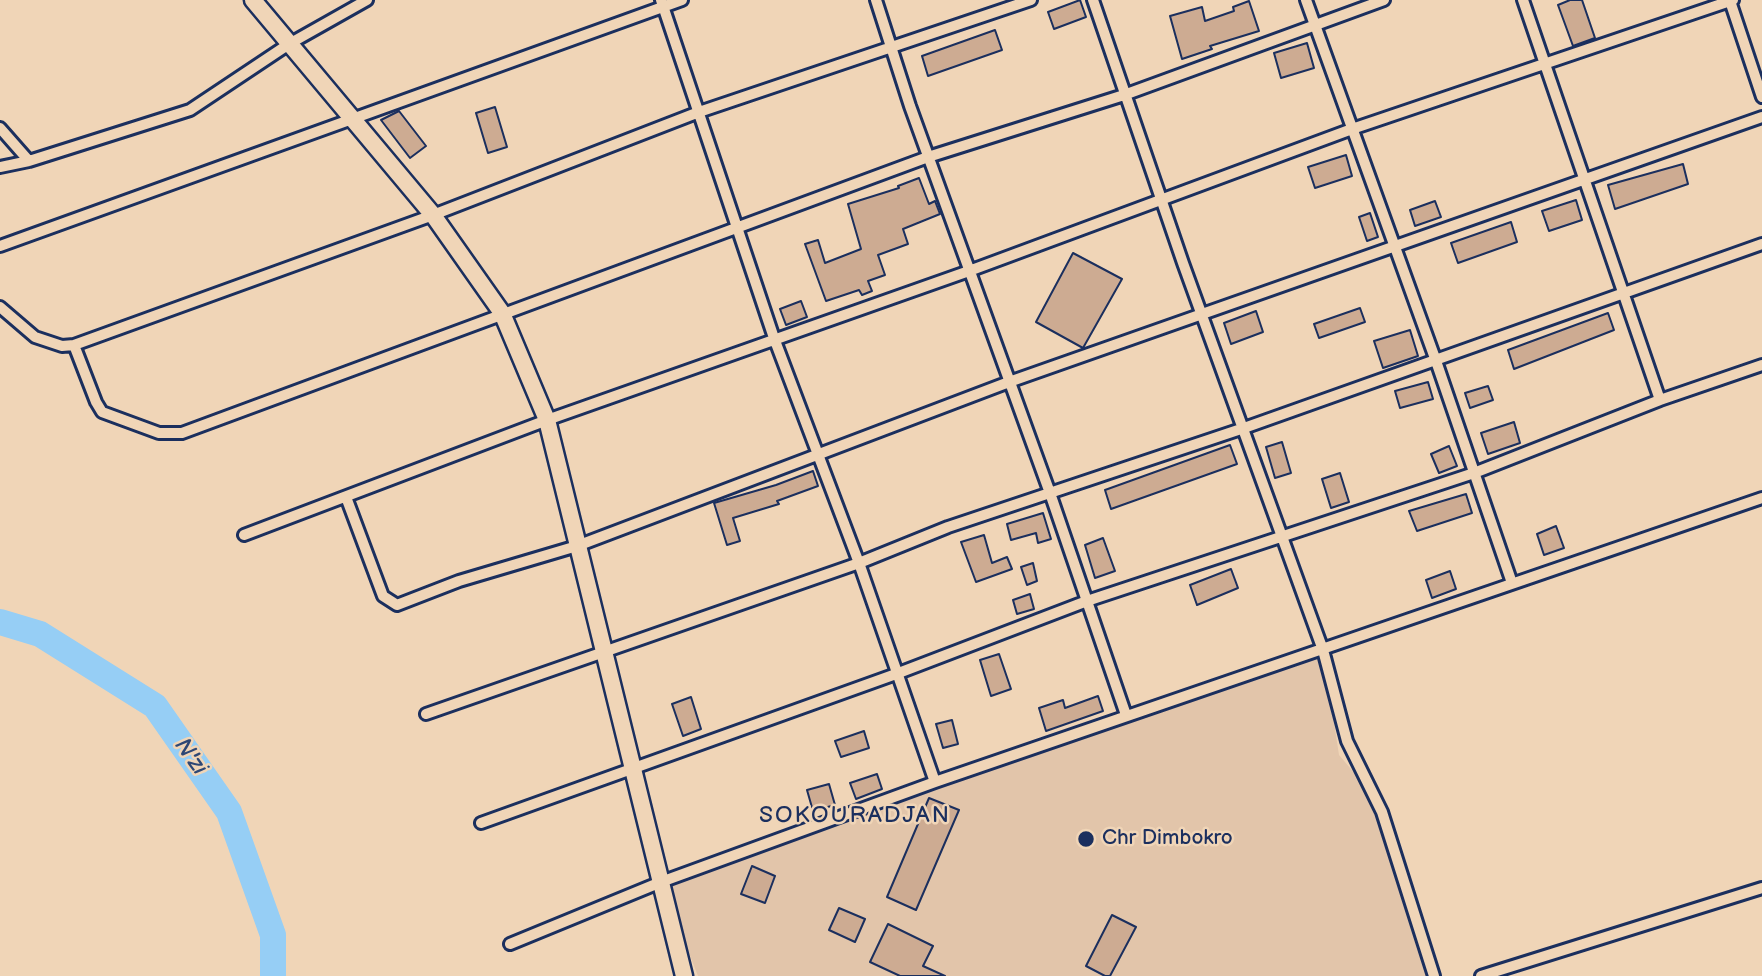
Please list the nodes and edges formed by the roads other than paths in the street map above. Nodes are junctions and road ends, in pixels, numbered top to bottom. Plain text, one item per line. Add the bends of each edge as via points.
1 (253, 0) edge
2 (367, 0) edge
3 (682, 0) edge
4 (876, 0) edge
5 (1031, 0) edge
6 (1093, 0) edge
7 (1307, 0) edge
8 (1384, 0) edge
9 (1523, 0) edge
10 (1731, 1) edge
11 (663, 4) edge
12 (1315, 25) junction
13 (289, 44) junction
14 (891, 47) junction
15 (1546, 65) junction
16 (1124, 95) junction
17 (1762, 97) edge
18 (699, 112) junction
19 (1762, 117) edge
20 (351, 118) junction
21 (0, 128) edge
22 (1352, 129) junction
23 (928, 157) junction
24 (29, 161) junction
25 (0, 167) edge
26 (1584, 179) junction
27 (1162, 200) junction
28 (433, 215) junction
29 (739, 226) junction
30 (1762, 244) edge
31 (0, 246) edge
32 (1395, 247) junction
33 (968, 271) junction
34 (1623, 292) junction
35 (0, 307) edge
36 (502, 313) junction
37 (1204, 314) junction
38 (774, 338) junction
39 (74, 345) junction
40 (1437, 361) junction
41 (1762, 365) edge
42 (1009, 382) junction
43 (1660, 400) junction
44 (547, 421) junction
45 (1244, 428) junction
46 (818, 453) junction
47 (1474, 473) junction
48 (1050, 493) junction
49 (346, 497) junction
50 (1762, 498) edge
51 (244, 535) dead end
52 (1284, 538) junction
53 (577, 547) junction
54 (859, 563) junction
55 (1512, 583) junction
56 (1087, 601) junction
57 (1323, 650) junction
58 (603, 653) junction
59 (896, 674) junction
60 (426, 714) dead end
61 (1126, 715) junction
62 (632, 770) junction
63 (935, 782) junction
64 (481, 823) dead end
65 (661, 882) junction
66 (1762, 888) edge
67 (510, 944) dead end
68 (684, 976) edge
69 (1434, 976) edge
70 (1481, 976) edge

1 - 13 main road
2 - 13 street
3 - 11 street
4 - 14 street
5 - 14 street
6 - 16 street
7 - 12 street
8 - 12 street
9 - 15 street
10 - 15 street
10 - 17 street
11 - 18 street
11 - 20 street
12 - 16 street
12 - 22 street
13 - 20 main road
13 - 24 street via 190,110
14 - 18 street
14 - 23 street
15 - 22 street
15 - 26 street
16 - 23 street
16 - 27 street
18 - 28 street
18 - 29 street
19 - 26 street
20 - 28 main road
20 - 31 street
21 - 24 street
22 - 27 street
22 - 32 street
23 - 29 street
23 - 33 street
24 - 25 street
26 - 32 street
26 - 34 street
27 - 33 street
27 - 37 street
28 - 36 main road
28 - 39 street
29 - 36 street
29 - 38 street
30 - 34 street
32 - 37 street
32 - 40 street
33 - 38 street
33 - 42 street
34 - 40 street
34 - 43 street
35 - 39 street via 35,337
36 - 39 street via 170,435 103,412
36 - 44 main road
37 - 42 street
37 - 45 street
38 - 44 street
38 - 46 street
40 - 45 street
40 - 47 street
41 - 43 street
42 - 46 street
42 - 48 street
43 - 47 street
44 - 49 street
44 - 53 main road
45 - 48 street
45 - 52 street
46 - 53 street
46 - 54 street
47 - 52 street
47 - 55 street
48 - 54 street
48 - 56 street
49 - 51 street
49 - 53 street via 383,596 397,605 459,581
50 - 55 street
52 - 56 street
52 - 57 street
53 - 58 main road
54 - 58 street
54 - 59 street
55 - 57 street
56 - 59 street
56 - 61 street
57 - 61 street
57 - 69 street via 1347,741 1382,812
58 - 60 street
58 - 62 main road
59 - 62 street
59 - 63 street
61 - 63 street
62 - 64 street
62 - 65 main road
63 - 65 street
65 - 67 street
65 - 68 main road
66 - 70 street

